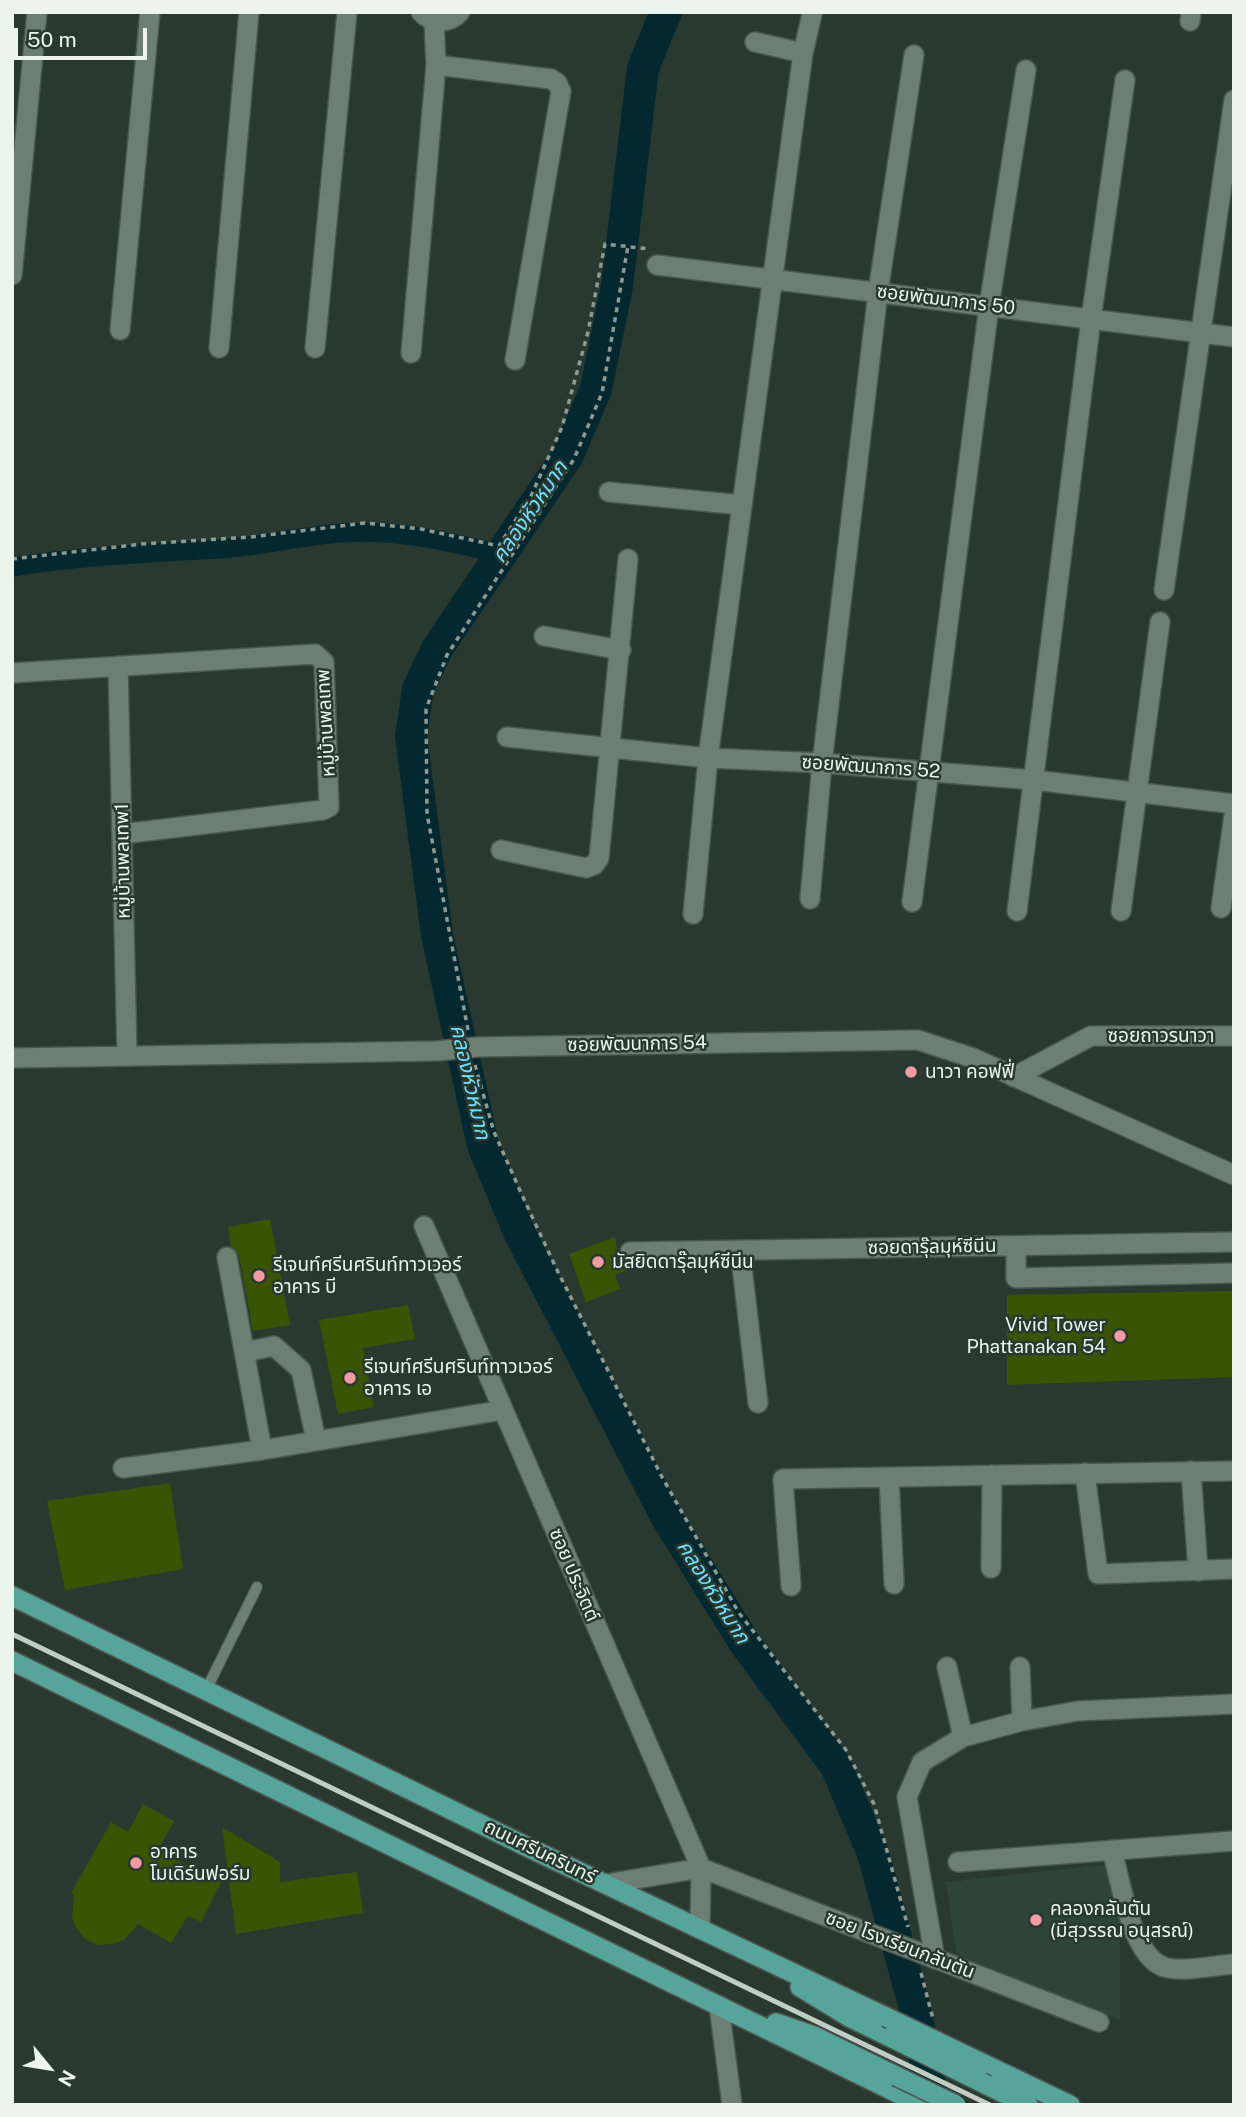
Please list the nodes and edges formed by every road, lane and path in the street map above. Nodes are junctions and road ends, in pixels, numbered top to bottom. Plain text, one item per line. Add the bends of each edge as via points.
1 (37, 12) edge
2 (150, 12) edge
3 (249, 12) edge
4 (347, 12) edge
5 (460, 12) edge
6 (813, 14) edge
7 (427, 17) edge
8 (755, 42) dead end
9 (803, 53) junction
10 (914, 55) dead end
11 (436, 65) junction
12 (1026, 70) dead end
13 (1125, 80) dead end
14 (1234, 100) edge
15 (628, 246) junction
16 (657, 265) joint
17 (12, 275) edge
18 (773, 278) junction
19 (878, 292) junction
20 (989, 306) junction
21 (1091, 319) junction
22 (120, 330) dead end
23 (1201, 333) junction
24 (1234, 337) edge
25 (219, 348) dead end
26 (315, 348) dead end
27 (411, 353) dead end
28 (515, 360) dead end
29 (609, 492) dead end
30 (742, 505) junction
31 (499, 547) junction
32 (517, 550) junction
33 (12, 559) edge
34 (628, 559) dead end
35 (1164, 590) dead end
36 (1160, 622) dead end
37 (544, 636) dead end
38 (621, 650) junction
39 (118, 666) junction
40 (12, 673) edge
41 (507, 737) dead end
42 (610, 748) junction
43 (708, 758) junction
44 (822, 763) junction
45 (929, 772) junction
46 (1034, 780) junction
47 (1137, 792) junction
48 (1234, 804) edge
49 (1234, 815) edge
50 (122, 834) junction
51 (501, 850) dead end
52 (810, 899) dead end
53 (912, 902) dead end
54 (1221, 908) dead end
55 (1017, 911) dead end
56 (1121, 911) dead end
57 (693, 914) dead end
58 (1234, 1036) edge
59 (474, 1050) junction
60 (127, 1055) junction
61 (12, 1058) edge
62 (1014, 1076) junction
63 (1234, 1175) edge
64 (424, 1226) dead end
65 (1234, 1242) edge
66 (1016, 1246) junction
67 (740, 1250) junction
68 (630, 1252) dead end
69 (227, 1257) dead end
70 (1234, 1273) edge
71 (245, 1352) junction
72 (758, 1404) dead end
73 (503, 1410) junction
74 (316, 1440) junction
75 (262, 1450) junction
76 (122, 1468) dead end
77 (1191, 1471) junction
78 (1234, 1471) edge
79 (1085, 1473) junction
80 (992, 1475) junction
81 (889, 1477) junction
82 (991, 1567) dead end
83 (1234, 1569) edge
84 (1198, 1571) junction
85 (894, 1584) dead end
86 (792, 1586) dead end
87 (257, 1587) dead end
88 (12, 1596) edge
89 (12, 1661) edge
90 (947, 1667) dead end
91 (1020, 1667) dead end
92 (206, 1690) junction
93 (1234, 1704) edge
94 (1022, 1721) junction
95 (962, 1737) junction
96 (1234, 1841) edge
97 (1112, 1850) junction
98 (958, 1862) dead end
99 (701, 1868) junction
100 (606, 1884) junction
101 (700, 1929) junction
102 (764, 1958) junction
103 (920, 1958) junction
104 (1234, 1964) edge
105 (728, 2010) junction
106 (1100, 2022) dead end
107 (935, 2025) dead end
108 (898, 2085) junction
109 (732, 2105) edge
110 (922, 2105) edge
111 (956, 2105) edge
112 (1028, 2105) edge
113 (1070, 2105) edge

1 - 17 street
2 - 22 street
3 - 25 street
4 - 26 street
5 - 7 street via 446,22
6 - 9 street
7 - 11 street
8 - 9 street
9 - 18 street
10 - 19 street
11 - 27 street
11 - 28 street via 551,79 561,91
12 - 20 street
13 - 21 street
14 - 23 street
15 - 16 path via 655,249
15 - 31 path via 605,244 588,332 562,427 531,496
15 - 32 path via 601,393 574,459
16 - 18 street, ซอยพัฒนาการ 50
18 - 19 street, ซอยพัฒนาการ 50
18 - 30 street
19 - 20 street, ซอยพัฒนาการ 50
19 - 44 street
20 - 21 street, ซอยพัฒนาการ 50
20 - 45 street
21 - 23 street, ซอยพัฒนาการ 50
21 - 46 street
23 - 24 street, ซอยพัฒนาการ 50
23 - 35 street
29 - 30 street
30 - 43 street
31 - 32 path
31 - 33 path via 421,529 365,523
32 - 59 path via 447,655 426,709 428,814 456,978
34 - 38 street
36 - 47 street
37 - 38 street
38 - 42 street
39 - 40 street, หมู่บ้านพลเทพ
39 - 50 street, หมู่บ้านพลเทพ1
39 - 50 street, หมู่บ้านพลเทพ via 320,656 324,662 331,801 323,810
41 - 42 street, ซอยพัฒนาการ 52
42 - 43 street, ซอยพัฒนาการ 52
42 - 51 street via 599,858 594,864 586,868
43 - 44 street, ซอยพัฒนาการ 52
43 - 57 street
44 - 45 street, ซอยพัฒนาการ 52
44 - 52 street
45 - 46 street, ซอยพัฒนาการ 52
45 - 53 street
46 - 47 street, ซอยพัฒนาการ 52
46 - 55 street
47 - 48 street, ซอยพัฒนาการ 52
47 - 56 street
49 - 54 street
50 - 60 street, หมู่บ้านพลเทพ1
58 - 62 street, ซอยถาวรนาวา via 1091,1036
59 - 60 street, ซอยพัฒนาการ 54
59 - 62 street, ซอยพัฒนาการ 54 via 918,1040
59 - 103 path via 494,1132 558,1272 662,1477 739,1613 859,1772 874,1804
60 - 61 street, ซอยพัฒนาการ 54
62 - 63 street, ซอยพัฒนาการ 54
64 - 73 street, ซอย ประจิตต์
65 - 66 street, ซอยดารุ๊ลมุห์ซีนีน
66 - 67 street, ซอยดารุ๊ลมุห์ซีนีน
66 - 70 street via 1016,1278
67 - 68 street, ซอยดารุ๊ลมุห์ซีนีน
67 - 72 street
69 - 71 street
71 - 74 street via 274,1346 301,1370
71 - 75 street
73 - 74 street
73 - 99 street, ซอย ประจิตต์
74 - 75 street
75 - 76 street
77 - 78 street
77 - 79 street
77 - 84 street
79 - 80 street
79 - 84 street via 1098,1574
80 - 81 street
80 - 82 street
81 - 85 street
81 - 86 street via 783,1479
83 - 84 street
87 - 92 lane
88 - 92 main road, ถนนศรีนครินทร์
89 - 105 main road
90 - 95 street
91 - 94 street
92 - 100 main road, ถนนศรีนครินทร์
93 - 94 street via 1077,1711
94 - 95 street
95 - 103 street via 922,1762 907,1797
96 - 97 street
97 - 98 street
97 - 104 street via 1138,1942 1149,1958 1173,1969
99 - 100 street
99 - 101 street, ซอย ประจิตต์
99 - 103 street, ซอย โรงเรียนกลันตัน via 876,1936
100 - 101 main road, ถนนศรีนครินทร์
101 - 102 main road, ถนนศรีนครินทร์
102 - 112 main road, bridge via 821,2001
102 - 113 main road, ถนนศรีนครินทร์, bridge
103 - 106 street, ซอย โรงเรียนกลันตัน
103 - 107 path
105 - 108 main road via 814,2036
105 - 109 street
108 - 110 main road
108 - 111 main road, bridge

